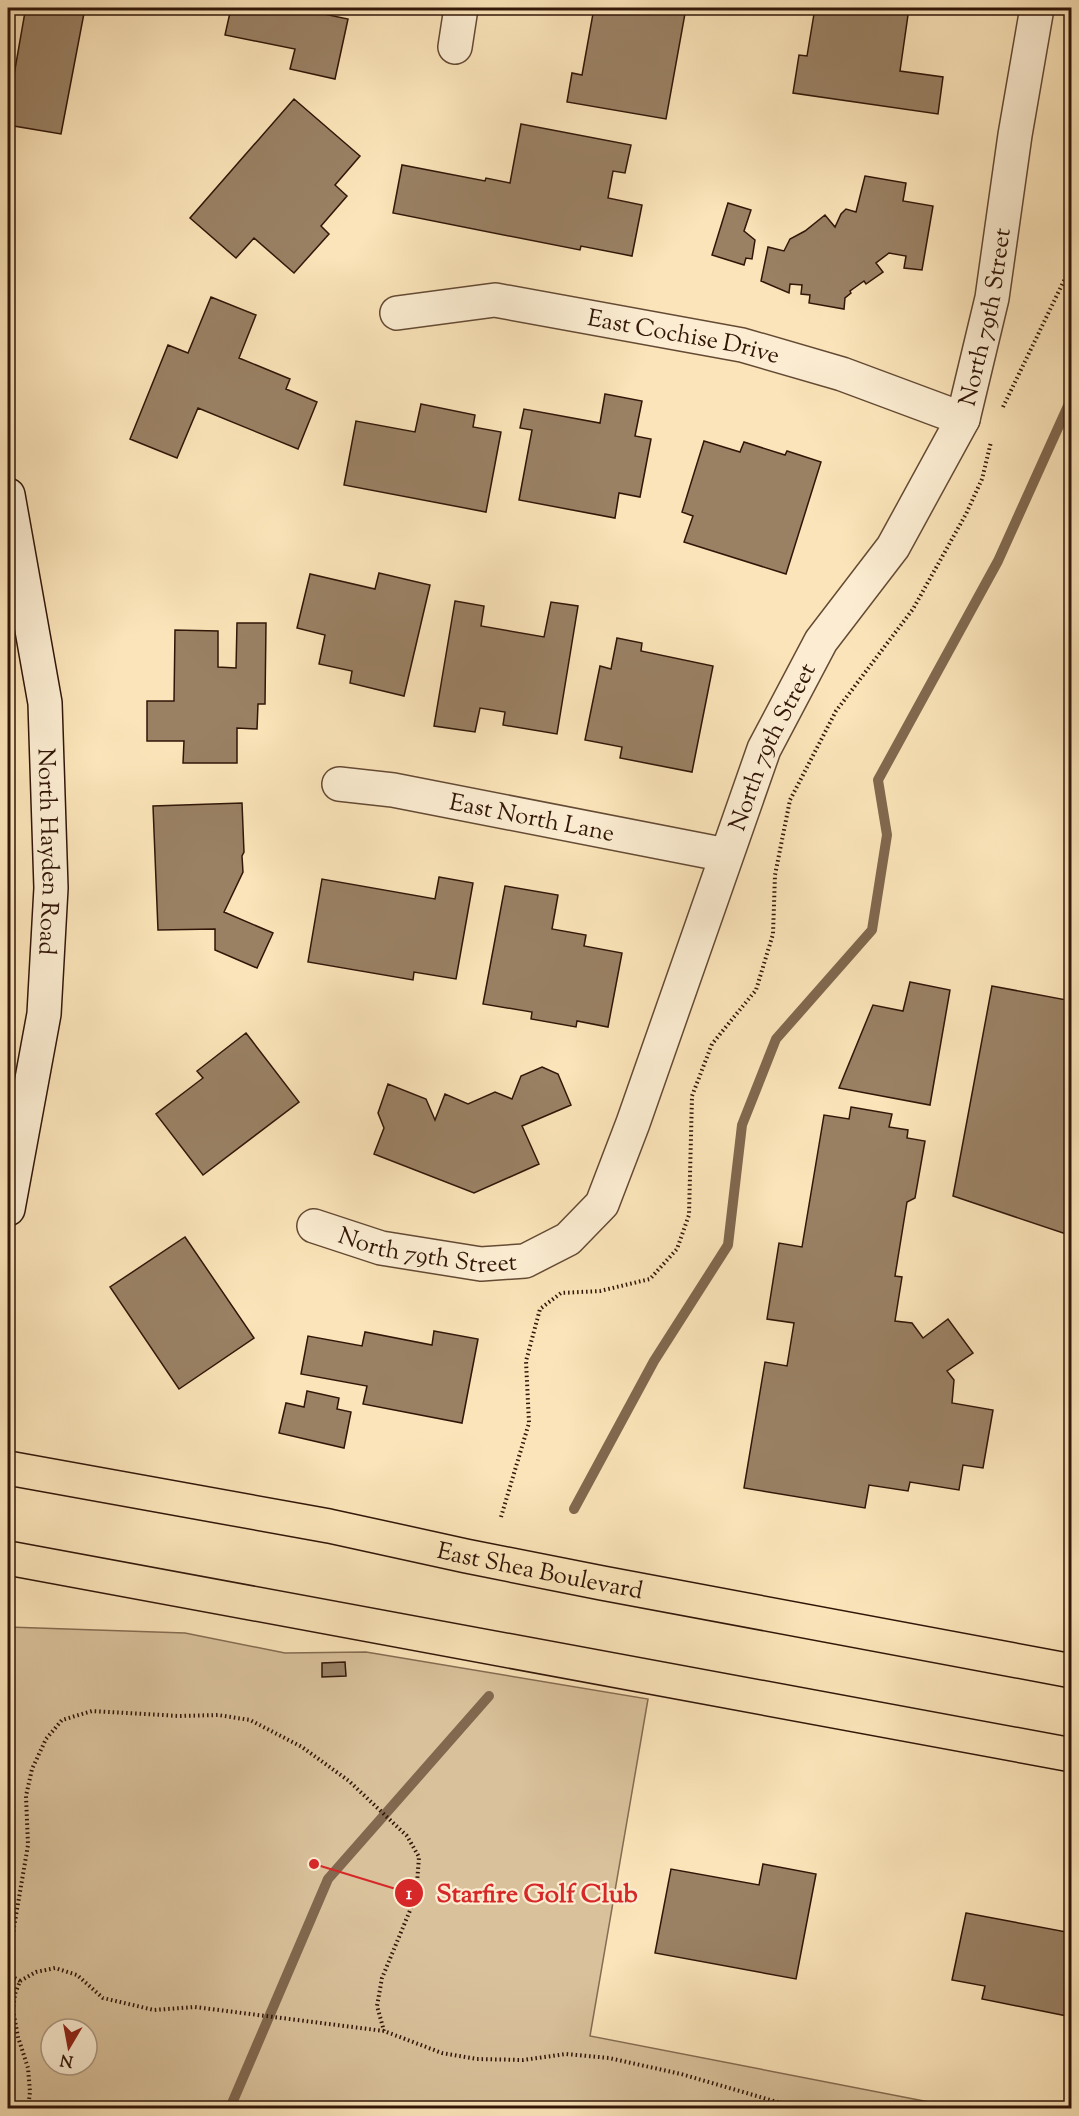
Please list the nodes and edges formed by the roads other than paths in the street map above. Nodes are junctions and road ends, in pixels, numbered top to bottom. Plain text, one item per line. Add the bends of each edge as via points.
1 (461, 8) edge
2 (1037, 8) edge
3 (454, 47) dead end
4 (397, 313) dead end
5 (963, 419) junction
6 (8, 495) edge
7 (339, 784) dead end
8 (726, 855) junction
9 (8, 1209) edge
10 (314, 1226) dead end
11 (8, 1468) edge
12 (8, 1558) edge
13 (1071, 1671) edge
14 (1071, 1755) edge

1 - 3 street
2 - 5 street, North 79th Street via 992,298
4 - 5 street, East Cochise Drive via 495,300 742,345 842,374
5 - 8 street, North 79th Street via 893,547 822,641 764,749
6 - 9 street, North Hayden Road via 45,703 51,888 44,1014
7 - 8 street, East North Lane via 393,790
8 - 10 street, North 79th Street via 602,1204 568,1239 525,1261 481,1264 381,1248
11 - 13 main road, East Shea Boulevard via 329,1526 602,1583
12 - 14 main road

